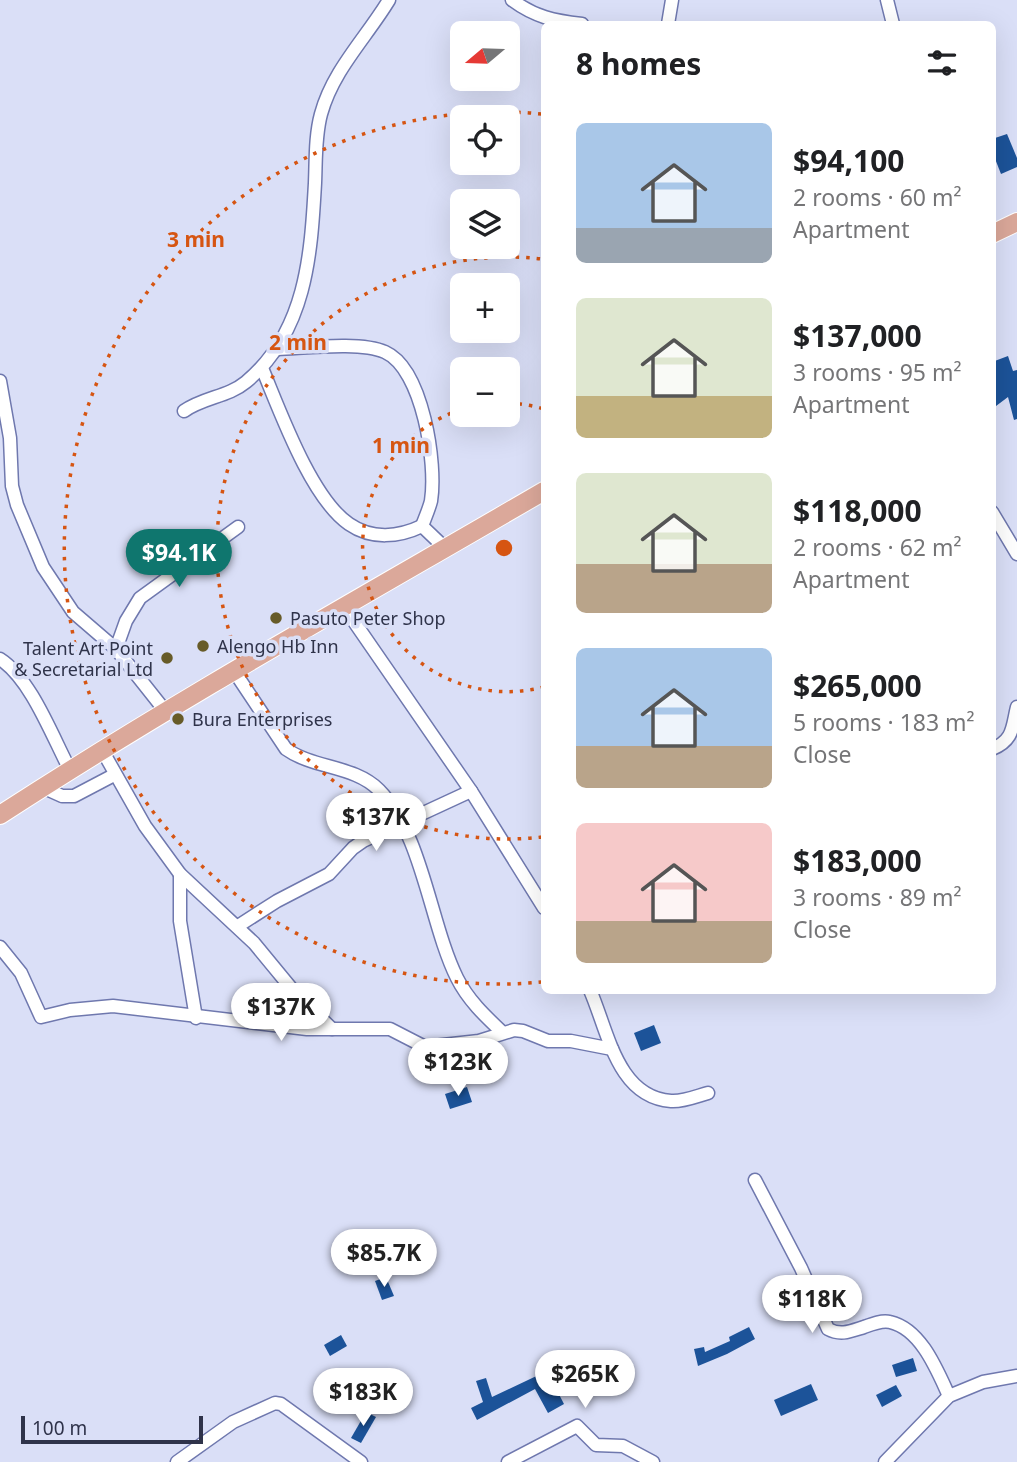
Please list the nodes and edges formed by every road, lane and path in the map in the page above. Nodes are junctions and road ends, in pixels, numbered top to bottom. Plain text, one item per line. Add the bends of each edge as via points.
1 (389, 0) edge
2 (512, 0) edge
3 (672, 0) edge
4 (887, 0) edge
5 (556, 21) edge
6 (668, 21) edge
7 (892, 21) edge
8 (1017, 222) edge
9 (996, 232) edge
10 (278, 349) junction
11 (262, 368) junction
12 (0, 381) edge
13 (184, 411) dead end
14 (541, 493) edge
15 (996, 516) edge
16 (422, 526) junction
17 (238, 527) dead end
18 (1012, 533) edge
19 (445, 548) junction
20 (1017, 554) edge
21 (344, 607) junction
22 (116, 649) junction
23 (0, 659) edge
24 (234, 671) junction
25 (1017, 707) edge
26 (166, 712) junction
27 (996, 747) edge
28 (102, 750) junction
29 (70, 770) junction
30 (114, 775) junction
31 (42, 787) junction
32 (471, 791) junction
33 (0, 815) edge
34 (401, 824) junction
35 (180, 874) junction
36 (541, 903) edge
37 (238, 926) junction
38 (0, 947) edge
39 (591, 994) edge
40 (196, 1018) junction
41 (332, 1029) junction
42 (502, 1032) junction
43 (612, 1049) junction
44 (708, 1093) dead end
45 (755, 1180) dead end
46 (1017, 1376) edge
47 (949, 1396) junction
48 (177, 1462) edge
49 (361, 1462) edge
50 (508, 1462) edge
51 (653, 1462) edge
52 (885, 1462) edge

1 - 10 street via 339,72 320,116 312,240 296,309
2 - 5 street via 530,13
3 - 6 street
4 - 7 street
8 - 9 main road
10 - 11 street
10 - 16 street via 364,348 387,353 400,364 418,395 429,454 431,500
11 - 13 street via 243,385 198,401
11 - 16 street via 324,498 351,526 398,536
12 - 22 street via 8,417 12,486 29,535 64,602
14 - 19 main road
15 - 18 street
16 - 19 street
17 - 22 street via 140,598
18 - 20 street
19 - 21 main road
21 - 24 main road
21 - 32 street
22 - 26 street
23 - 29 street via 23,681
24 - 26 main road
24 - 34 street via 281,744 299,756 365,779 384,796
25 - 27 street via 1010,736
26 - 28 main road
28 - 29 main road
28 - 30 street
29 - 31 main road
30 - 31 street via 74,796
30 - 35 street
31 - 33 main road
32 - 34 street
32 - 36 street
34 - 37 street via 358,844 329,874
34 - 42 street via 456,976 471,1000
35 - 37 street
35 - 40 street via 180,921
37 - 41 street
38 - 40 street via 21,973 41,1017 113,1006
39 - 43 street
40 - 41 street
41 - 42 street via 390,1029 428,1047 479,1041
42 - 43 street via 523,1031 540,1039
43 - 44 street via 632,1083 647,1093 671,1101
45 - 47 street via 828,1329 846,1333 882,1322 904,1327 929,1357
46 - 47 street via 983,1382
47 - 52 street
48 - 49 street via 233,1422 275,1403
50 - 51 street via 577,1426 596,1445 623,1446

